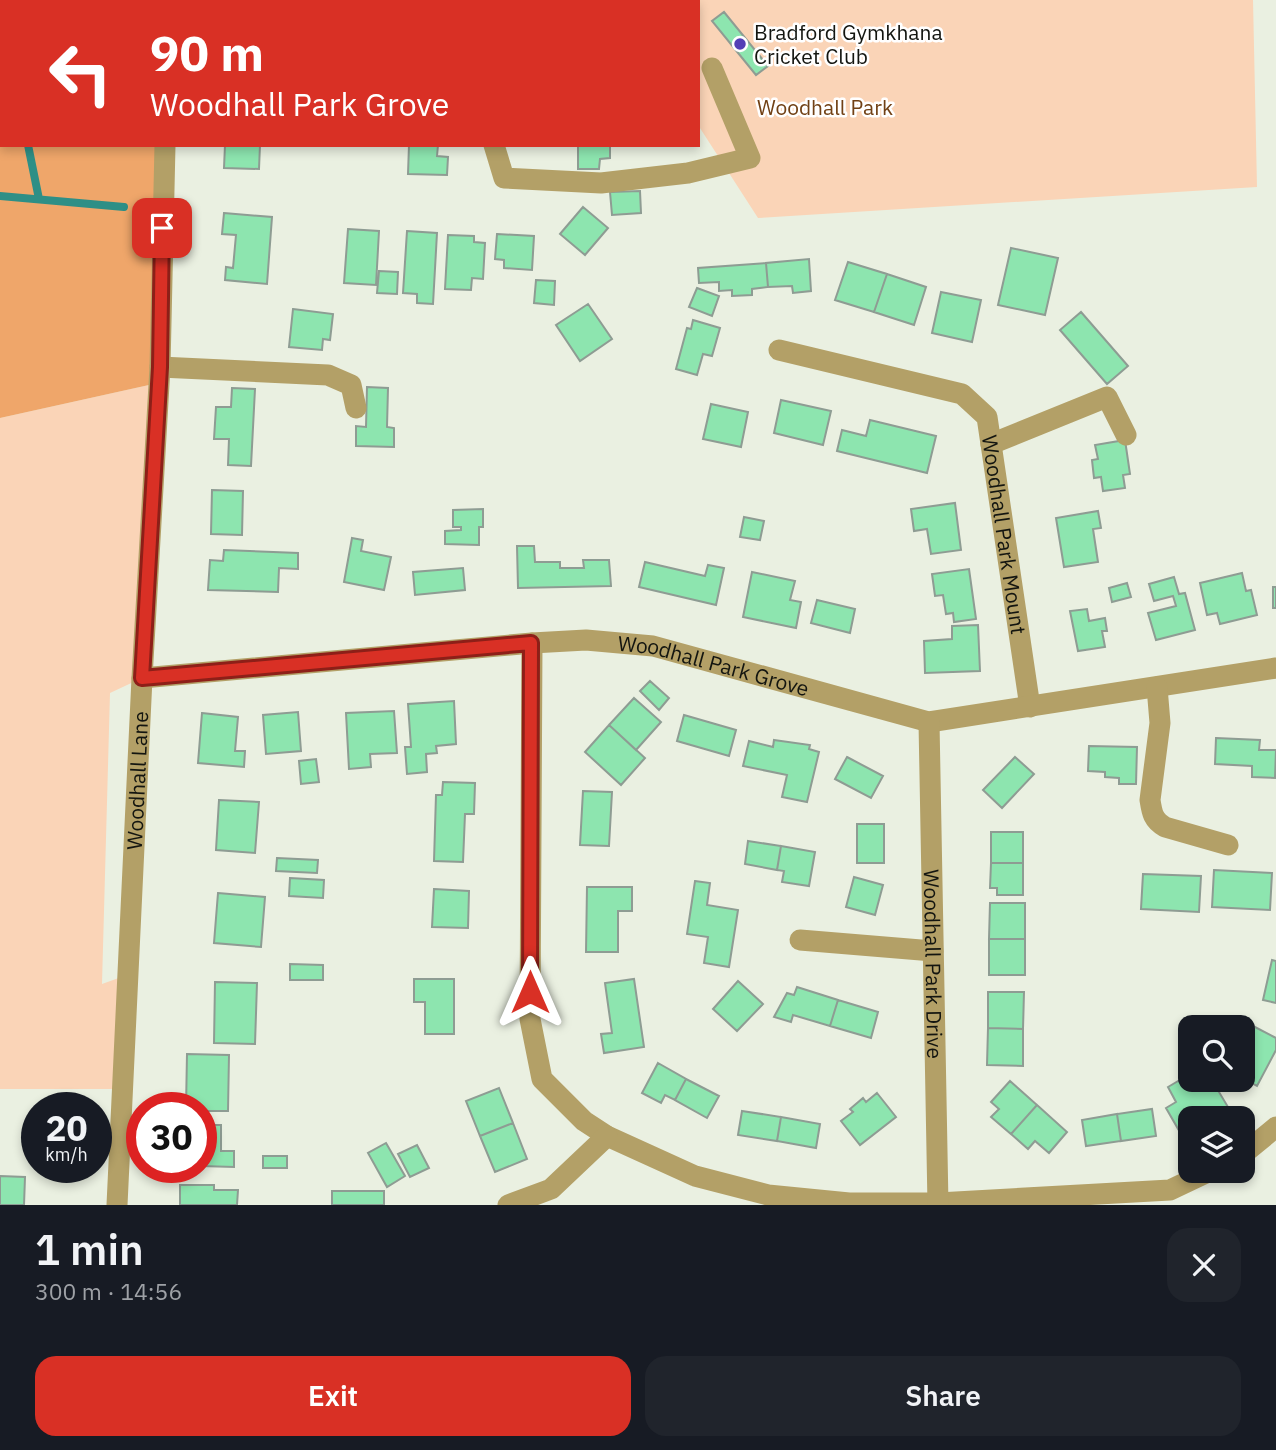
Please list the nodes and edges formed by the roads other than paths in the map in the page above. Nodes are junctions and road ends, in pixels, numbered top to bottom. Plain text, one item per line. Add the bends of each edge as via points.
1 (712, 68) dead end
2 (164, 147) edge
3 (495, 147) edge
4 (779, 350) dead end
5 (160, 367) junction
6 (356, 408) dead end
7 (1126, 435) dead end
8 (991, 444) junction
9 (531, 643) junction
10 (1276, 668) edge
11 (142, 678) junction
12 (1157, 687) junction
13 (1030, 707) junction
14 (929, 722) junction
15 (1228, 845) dead end
16 (800, 940) dead end
17 (933, 951) junction
18 (1276, 1127) edge
19 (607, 1136) junction
20 (1255, 1144) edge
21 (1185, 1183) edge
22 (938, 1204) edge
23 (117, 1205) edge
24 (508, 1205) edge

1 - 3 street via 750,158 688,173 601,183 504,178
2 - 5 street, Woodhall Lane
4 - 8 street, Woodhall Park Mount via 962,394 987,417
5 - 6 street via 328,375 351,385
5 - 11 street, Woodhall Lane
7 - 8 street via 1107,397
8 - 13 street, Woodhall Park Mount
9 - 11 street, Woodhall Park Grove
9 - 14 street, Woodhall Park Grove via 586,640 653,646
9 - 19 street via 530,1019 542,1080 584,1121
10 - 12 street, Woodhall Park Grove
11 - 23 street, Woodhall Lane
12 - 13 street, Woodhall Park Grove
12 - 15 street via 1160,723 1150,800 1156,822
13 - 14 street, Woodhall Park Grove
14 - 17 street, Woodhall Park Drive
16 - 17 street
17 - 22 street, Woodhall Park Drive
18 - 20 street
19 - 22 street via 695,1176 768,1195 849,1203
19 - 24 street via 551,1189
21 - 22 street via 1170,1190

